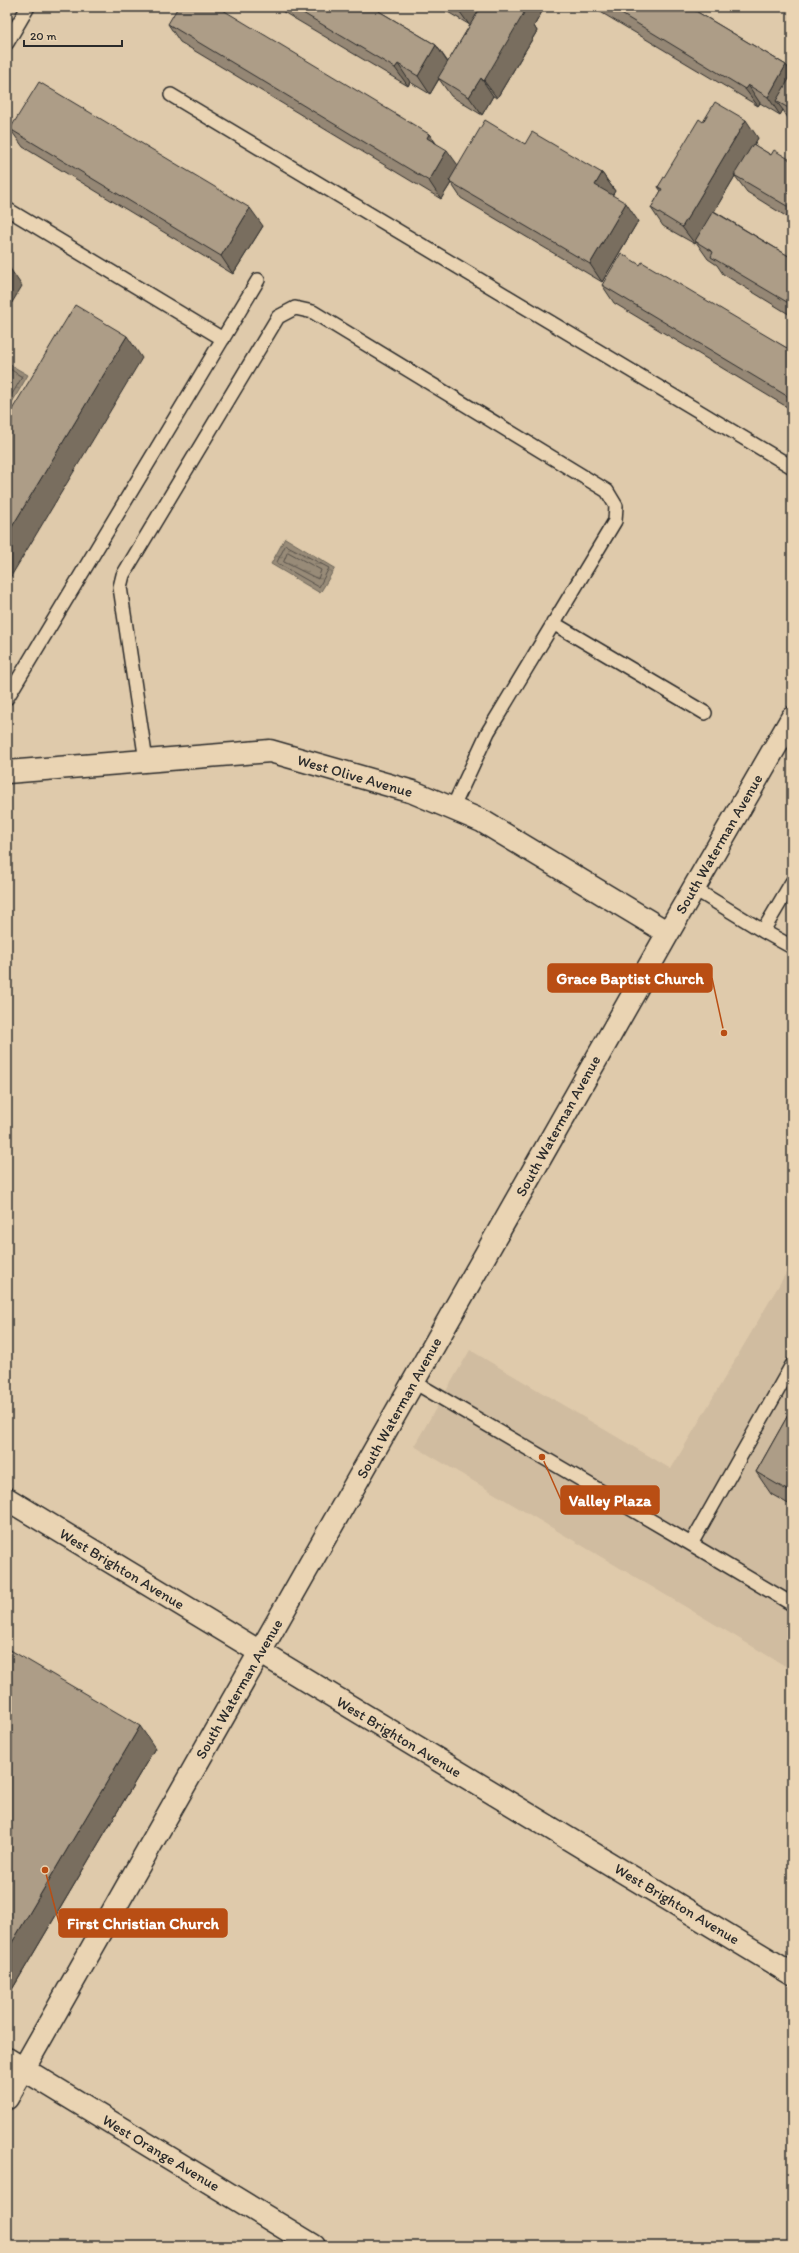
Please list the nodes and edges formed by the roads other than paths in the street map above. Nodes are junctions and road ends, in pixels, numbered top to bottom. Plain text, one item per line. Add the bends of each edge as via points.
1 (28, 7) edge
2 (7, 43) edge
3 (171, 95) dead end
4 (7, 209) edge
5 (258, 280) dead end
6 (223, 339) junction
7 (792, 467) edge
8 (553, 623) junction
9 (9, 690) edge
10 (704, 713) dead end
11 (792, 718) edge
12 (146, 761) junction
13 (7, 772) edge
14 (453, 807) junction
15 (792, 882) edge
16 (693, 888) junction
17 (764, 931) junction
18 (668, 933) junction
19 (792, 948) edge
20 (792, 1365) edge
21 (414, 1382) junction
22 (7, 1499) edge
23 (691, 1544) junction
24 (792, 1604) edge
25 (260, 1654) junction
26 (792, 1974) edge
27 (15, 2064) edge
28 (7, 2098) edge
29 (314, 2246) edge

1 - 2 lane
3 - 7 lane
4 - 6 lane
5 - 6 lane
6 - 9 lane
8 - 10 lane
8 - 12 lane via 615,521 616,506 607,491 313,312 294,308 278,317 123,575 120,587
8 - 14 lane via 488,732
11 - 16 street, South Waterman Avenue
12 - 13 street, West Olive Avenue
12 - 14 street, West Olive Avenue via 270,752 413,792
14 - 18 street, West Olive Avenue via 482,821
15 - 17 lane
16 - 17 lane
16 - 18 street, South Waterman Avenue
17 - 19 lane
18 - 21 street, South Waterman Avenue
20 - 23 lane
21 - 23 lane
21 - 25 street, South Waterman Avenue
22 - 25 street, West Brighton Avenue
23 - 24 lane
25 - 26 street, West Brighton Avenue
25 - 27 street, South Waterman Avenue
27 - 28 street, South Waterman Avenue
27 - 29 street, West Orange Avenue

